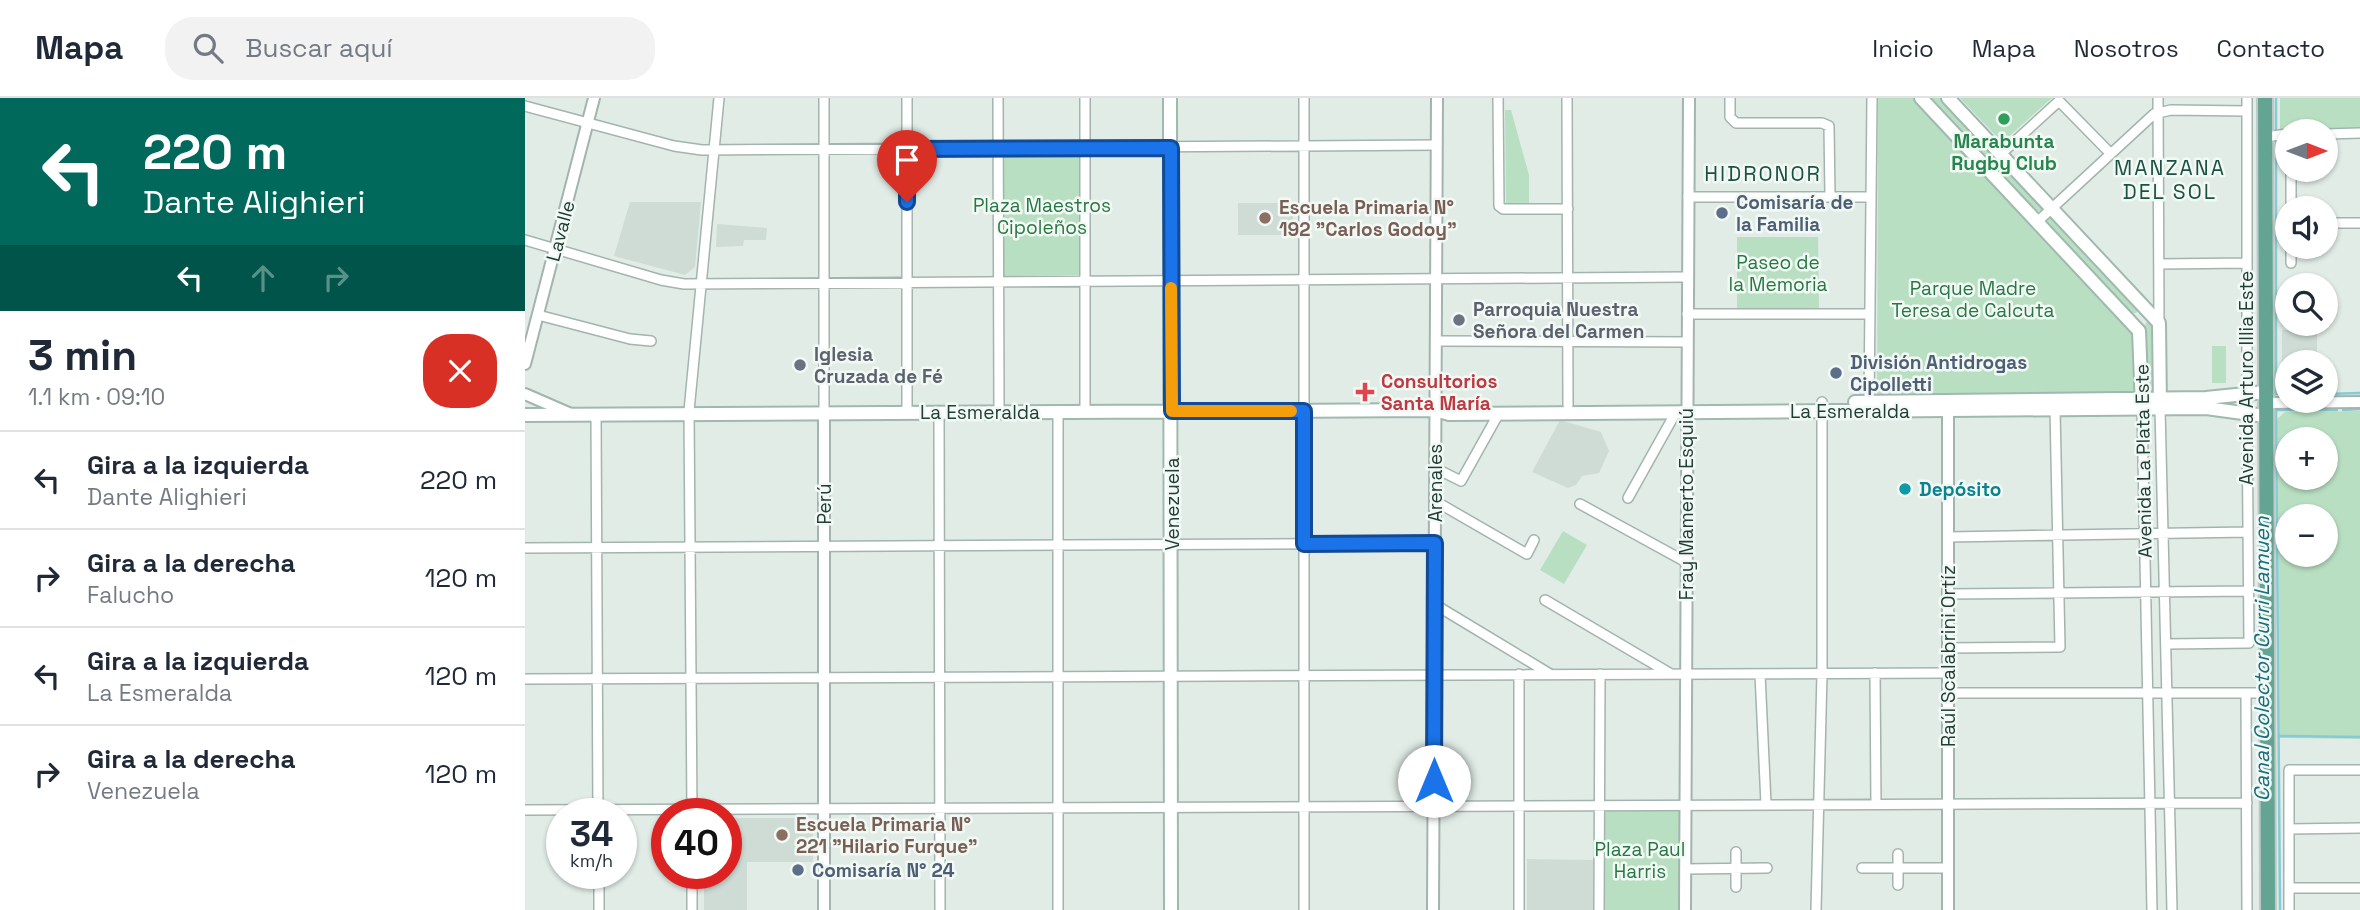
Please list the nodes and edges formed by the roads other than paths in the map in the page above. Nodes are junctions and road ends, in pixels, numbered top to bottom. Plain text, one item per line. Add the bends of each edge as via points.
1 (594, 98) edge
2 (719, 98) edge
3 (824, 98) edge
4 (907, 98) edge
5 (998, 98) edge
6 (1085, 98) edge
7 (1170, 98) edge
8 (1304, 98) edge
9 (1437, 98) edge
10 (1498, 98) edge
11 (1567, 98) edge
12 (1689, 98) edge
13 (1730, 98) edge
14 (1872, 98) edge
15 (1921, 98) edge
16 (1948, 98) edge
17 (2158, 98) edge
18 (2247, 98) edge
19 (2265, 98) edge
20 (525, 106) edge
21 (2158, 111) junction
22 (2247, 111) junction
23 (588, 123) junction
24 (2360, 133) edge
25 (2338, 134) edge
26 (2275, 136) edge
27 (2265, 137) junction
28 (1437, 145) junction
29 (1304, 147) junction
30 (1171, 148) junction
31 (824, 149) junction
32 (907, 149) junction
33 (998, 149) junction
34 (1085, 149) junction
35 (714, 150) junction
36 (2110, 153) junction
37 (2001, 154) junction
38 (1688, 197) junction
39 (1830, 197) junction
40 (1871, 197) junction
41 (2052, 208) junction
42 (1568, 209) junction
43 (2037, 222) junction
44 (2338, 223) edge
45 (2360, 223) edge
46 (525, 240) edge
47 (555, 247) junction
48 (2291, 259) edge
49 (2247, 263) junction
50 (2291, 263) dead end
51 (2159, 264) junction
52 (1688, 277) junction
53 (1568, 278) junction
54 (1436, 279) junction
55 (1304, 280) junction
56 (1085, 281) junction
57 (1171, 281) junction
58 (907, 282) junction
59 (998, 282) junction
60 (824, 283) junction
61 (701, 284) junction
62 (1687, 314) junction
63 (1870, 314) junction
64 (538, 315) junction
65 (2157, 321) junction
66 (2141, 337) junction
67 (652, 341) dead end
68 (1436, 341) junction
69 (1568, 341) junction
70 (1687, 342) junction
71 (525, 364) edge
72 (525, 394) edge
73 (2247, 395) junction
74 (2360, 402) edge
75 (2265, 403) junction
76 (2142, 404) junction
77 (2160, 404) junction
78 (1568, 405) junction
79 (1869, 406) junction
80 (1948, 406) junction
81 (1822, 407) junction
82 (1683, 409) junction
83 (2055, 409) junction
84 (1435, 410) junction
85 (1058, 411) junction
86 (1085, 411) junction
87 (1172, 411) junction
88 (1304, 411) junction
89 (907, 412) junction
90 (939, 412) junction
91 (999, 412) junction
92 (2247, 412) junction
93 (824, 413) junction
94 (1499, 413) junction
95 (571, 414) junction
96 (596, 414) junction
97 (689, 414) junction
98 (525, 415) edge
99 (1435, 468) junction
100 (1628, 498) dead end
101 (1435, 500) junction
102 (1580, 504) dead end
103 (2248, 533) junction
104 (2144, 534) junction
105 (2163, 534) junction
106 (2058, 535) junction
107 (1948, 537) junction
108 (1534, 540) dead end
109 (1435, 543) junction
110 (1304, 544) junction
111 (1058, 545) junction
112 (1172, 545) junction
113 (939, 546) junction
114 (690, 547) junction
115 (824, 547) junction
116 (525, 548) edge
117 (597, 548) junction
118 (1686, 562) junction
119 (2248, 591) junction
120 (2145, 592) junction
121 (2164, 592) junction
122 (2059, 593) junction
123 (1948, 594) junction
124 (1545, 600) dead end
125 (1434, 604) junction
126 (2166, 644) junction
127 (1948, 648) junction
128 (1875, 673) junction
129 (1948, 673) junction
130 (1434, 674) junction
131 (1519, 674) junction
132 (1550, 674) junction
133 (1600, 674) junction
134 (1671, 674) junction
135 (1686, 674) junction
136 (1759, 674) junction
137 (1822, 674) junction
138 (1304, 675) junction
139 (1171, 676) junction
140 (940, 677) junction
141 (1058, 677) junction
142 (691, 678) junction
143 (824, 678) junction
144 (525, 679) edge
145 (597, 679) junction
146 (1948, 693) junction
147 (2147, 693) junction
148 (2167, 693) junction
149 (2246, 693) junction
150 (2267, 693) junction
151 (2360, 770) edge
152 (598, 798) edge
153 (692, 798) edge
154 (2150, 803) junction
155 (2170, 803) junction
156 (2247, 803) junction
157 (1685, 804) junction
158 (1766, 804) junction
159 (1817, 804) junction
160 (1876, 804) junction
161 (1948, 804) junction
162 (1519, 805) junction
163 (1600, 805) junction
164 (1434, 806) junction
165 (1304, 807) junction
166 (1058, 808) junction
167 (1171, 808) junction
168 (824, 809) junction
169 (940, 809) junction
170 (525, 810) edge
171 (546, 811) edge
172 (742, 811) edge
173 (2360, 828) edge
174 (2289, 829) junction
175 (1736, 852) dead end
176 (1898, 854) dead end
177 (1767, 868) dead end
178 (1862, 868) dead end
179 (1898, 868) junction
180 (1948, 868) junction
181 (1685, 869) junction
182 (1736, 869) junction
183 (1898, 885) dead end
184 (1736, 887) dead end
185 (2289, 888) junction
186 (2360, 888) edge
187 (599, 889) edge
188 (692, 889) edge
189 (599, 910) edge
190 (692, 910) edge
191 (824, 910) edge
192 (940, 910) edge
193 (1058, 910) edge
194 (1171, 910) edge
195 (1304, 910) edge
196 (1433, 910) edge
197 (1519, 910) edge
198 (1599, 910) edge
199 (1685, 910) edge
200 (1816, 910) edge
201 (1948, 910) edge
202 (2151, 910) edge
203 (2172, 910) edge
204 (2247, 910) edge
205 (2268, 910) edge
206 (2289, 910) edge

1 - 23 street, Lavalle
2 - 35 street
3 - 31 street, Perú
4 - 32 street
5 - 33 street
6 - 34 street
7 - 30 main road, Venezuela
8 - 29 street
9 - 28 street, Arenales
10 - 42 street via 1499,206
11 - 42 street
12 - 38 street, Fray Mamerto Esquiú
13 - 39 street via 1731,120 1736,123 1829,126
14 - 40 street
15 - 43 main road, Avenida La Plata Este
16 - 37 main road
17 - 21 street
18 - 22 street
19 - 27 main road, Avenida Arturo Illia Este
20 - 23 street
21 - 22 street
21 - 36 street
21 - 51 street
22 - 49 street
23 - 35 street via 674,146
23 - 47 street, Lavalle
24 - 25 street
26 - 27 street
27 - 75 main road, Avenida Arturo Illia Este
28 - 29 street
28 - 54 street, Arenales
29 - 30 street
29 - 55 street
30 - 34 street
30 - 57 main road, Venezuela
31 - 32 street
31 - 35 street
31 - 60 street, Perú
32 - 33 street
32 - 58 street
33 - 34 street
33 - 59 street
34 - 56 street
35 - 61 street
36 - 37 street via 2059,101
36 - 41 street
37 - 41 main road
38 - 39 street
38 - 52 street, Fray Mamerto Esquiú
39 - 40 street
40 - 63 street
41 - 43 street
41 - 65 main road
42 - 53 street
43 - 66 main road, Avenida La Plata Este
44 - 45 street
46 - 47 street
47 - 61 street via 667,282
47 - 64 street, Lavalle
48 - 50 street
49 - 51 street
49 - 73 street
51 - 65 street
52 - 53 street
52 - 62 street, Fray Mamerto Esquiú
53 - 54 street
53 - 69 street
54 - 55 street
54 - 68 street, Arenales
55 - 57 street
55 - 88 street
56 - 57 street
56 - 59 street
56 - 86 street
57 - 87 main road, Venezuela
58 - 59 street
58 - 60 street
58 - 89 street
59 - 91 street
60 - 61 street
60 - 93 street, Perú
61 - 97 street
62 - 63 street
62 - 70 street, Fray Mamerto Esquiú
63 - 79 street
64 - 67 street
64 - 71 street, Lavalle
65 - 66 main road via 2148,317 2142,321
65 - 77 main road, Avenida La Plata Este
66 - 76 main road, Avenida La Plata Este
68 - 69 street
68 - 84 street, Arenales
69 - 70 street
69 - 78 street
70 - 82 street, Fray Mamerto Esquiú
72 - 95 street
73 - 75 main road, La Esmeralda
73 - 77 main road, La Esmeralda
74 - 75 street, La Esmeralda
75 - 92 main road, La Esmeralda
75 - 150 main road, Avenida Arturo Illia Este
76 - 77 main road, La Esmeralda
76 - 80 main road, La Esmeralda
76 - 83 main road, La Esmeralda
76 - 104 street, Avenida La Plata Este
77 - 92 main road, La Esmeralda
77 - 105 street, Avenida La Plata Este
78 - 82 main road, La Esmeralda
78 - 84 main road, La Esmeralda
79 - 80 main road, La Esmeralda
79 - 81 main road, La Esmeralda
80 - 83 main road, La Esmeralda
80 - 107 street, Raúl Scalabrini Ortíz
81 - 82 main road, La Esmeralda
81 - 137 street
82 - 94 main road, La Esmeralda
82 - 100 street
82 - 118 street, Fray Mamerto Esquiú
83 - 106 street
84 - 88 main road, La Esmeralda
84 - 94 main road, La Esmeralda
84 - 99 street, Arenales
85 - 86 main road, La Esmeralda
85 - 91 main road, La Esmeralda
85 - 111 street
86 - 87 main road, La Esmeralda
87 - 88 main road, La Esmeralda
87 - 112 main road, Venezuela
88 - 110 street
89 - 90 main road, La Esmeralda
89 - 93 main road, La Esmeralda
90 - 91 main road, La Esmeralda
90 - 113 street
92 - 103 street
93 - 97 main road, La Esmeralda
93 - 115 street, Perú
94 - 99 street via 1461,481
95 - 96 main road, La Esmeralda
95 - 98 main road, La Esmeralda
96 - 97 main road, La Esmeralda
96 - 117 street
97 - 114 street
99 - 101 street, Arenales
101 - 108 street via 1527,554
101 - 109 street, Arenales
102 - 118 street
103 - 105 street
103 - 119 street
104 - 105 street
104 - 106 street
104 - 120 street, Avenida La Plata Este
105 - 121 street, Avenida La Plata Este
106 - 107 street
106 - 122 street
107 - 123 street, Raúl Scalabrini Ortíz
109 - 110 street
109 - 125 street, Arenales
110 - 112 street
110 - 138 street
111 - 112 street
111 - 113 street
111 - 141 street
112 - 139 main road, Venezuela
113 - 115 street
113 - 140 street
114 - 115 street
114 - 117 street
114 - 142 street
115 - 143 street, Perú
116 - 117 street
117 - 145 street
118 - 135 street, Fray Mamerto Esquiú
119 - 121 street
119 - 126 street via 2249,643
120 - 121 street
120 - 122 street
120 - 147 street, Avenida La Plata Este
121 - 126 street, Avenida La Plata Este
122 - 123 street
122 - 127 street via 2060,647
123 - 127 street, Raúl Scalabrini Ortíz
124 - 134 street
125 - 130 street, Arenales
125 - 132 street
126 - 148 street, Avenida La Plata Este
127 - 129 street, Raúl Scalabrini Ortíz
128 - 129 street
128 - 137 street
128 - 160 street
129 - 146 street, Raúl Scalabrini Ortíz
130 - 131 street
130 - 138 street
130 - 164 street, Arenales
131 - 132 street
131 - 162 street
132 - 133 street
133 - 134 street
133 - 163 street
134 - 135 street
135 - 136 street
135 - 157 street, Fray Mamerto Esquiú
136 - 137 street
136 - 158 street
137 - 159 street
138 - 139 street
138 - 165 street
139 - 141 street
139 - 167 main road, Venezuela
140 - 141 street
140 - 143 street
140 - 169 street
141 - 166 street
142 - 143 street
142 - 145 street
142 - 153 street
143 - 168 street, Perú
144 - 145 street
145 - 152 street
146 - 147 street
146 - 161 street, Raúl Scalabrini Ortíz
147 - 148 street
147 - 154 street, Avenida La Plata Este
148 - 149 street
148 - 155 street, Avenida La Plata Este
149 - 150 street
149 - 156 street
150 - 205 main road, Avenida Arturo Illia Este
151 - 174 street via 2289,770
154 - 155 street
154 - 161 street
154 - 202 street, Avenida La Plata Este
155 - 156 street
155 - 203 street, Avenida La Plata Este
156 - 204 street
157 - 158 street
157 - 163 street
157 - 181 street, Fray Mamerto Esquiú
158 - 159 street
159 - 160 street
159 - 200 street
160 - 161 street
161 - 180 street, Raúl Scalabrini Ortíz
162 - 163 street
162 - 164 street
162 - 197 street
163 - 198 street
164 - 165 street
164 - 196 street, Arenales
165 - 167 street
165 - 195 street
166 - 167 street
166 - 169 street
166 - 193 street
167 - 194 main road, Venezuela
168 - 169 street
168 - 172 street
168 - 191 street, Perú
169 - 192 street
170 - 171 street
173 - 174 street
174 - 185 street
175 - 182 street
176 - 179 street
177 - 182 street
178 - 179 street
179 - 180 street
179 - 183 street
180 - 201 street, Raúl Scalabrini Ortíz
181 - 182 street
181 - 199 street, Fray Mamerto Esquiú
182 - 184 street
185 - 186 street
185 - 206 street
187 - 189 street
188 - 190 street

